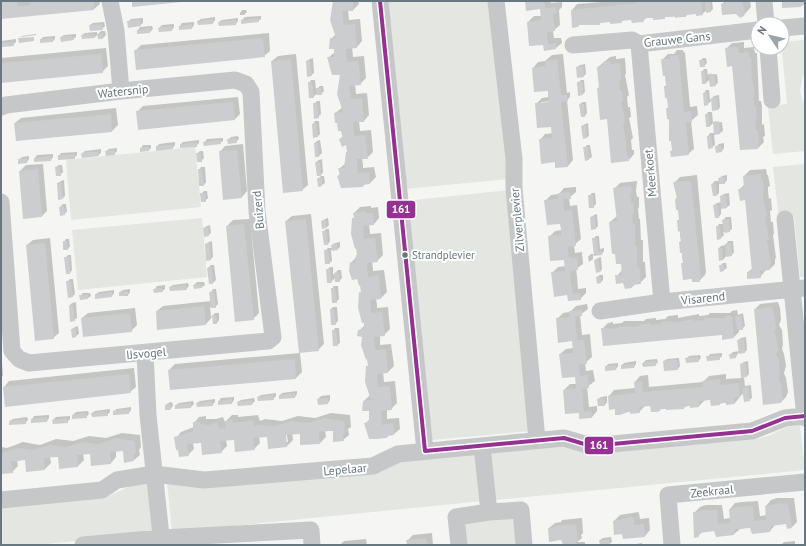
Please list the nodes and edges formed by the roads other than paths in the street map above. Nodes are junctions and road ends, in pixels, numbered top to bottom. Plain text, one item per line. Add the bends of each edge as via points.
1 (110, 1) edge
2 (380, 1) edge
3 (496, 1) edge
4 (764, 1) edge
5 (765, 16) edge
6 (805, 26) edge
7 (790, 27) edge
8 (750, 31) edge
9 (639, 44) junction
10 (573, 45) dead end
11 (769, 56) edge
12 (246, 84) joint
13 (121, 91) junction
14 (772, 100) dead end
15 (1, 107) edge
16 (1, 202) edge
17 (785, 219) dead end
18 (799, 289) edge
19 (662, 302) junction
20 (600, 311) dead end
21 (273, 337) joint
22 (145, 353) junction
23 (805, 417) edge
24 (537, 440) junction
25 (482, 446) junction
26 (426, 451) junction
27 (154, 474) junction
28 (805, 482) edge
29 (1, 500) edge
30 (489, 512) junction
31 (161, 541) edge
32 (83, 545) edge
33 (312, 545) edge
34 (459, 545) edge
35 (524, 545) edge
36 (672, 545) edge

1 - 13 street via 116,31
2 - 26 street
3 - 24 street, Zilverplevier via 514,159 514,188
4 - 5 street
6 - 7 street
8 - 9 street, Grauwe Gans
9 - 10 street, Grauwe Gans via 632,40
9 - 19 street, Meerkoet
11 - 14 street
12 - 13 street, Watersnip via 235,80
12 - 21 street, Buizerd via 251,92 257,211
13 - 15 street, Watersnip
16 - 22 street, IJsvogel via 12,351 19,359 29,363
17 - 18 street
18 - 19 street, Visarend
18 - 23 street
19 - 20 street, Visarend
21 - 22 street, IJsvogel via 268,341
22 - 27 street
23 - 24 street, Lepelaar via 784,418 752,431 591,446 564,438
24 - 25 street, Lepelaar
25 - 26 street, Lepelaar
25 - 30 street
26 - 27 street, Lepelaar via 398,454 373,466 204,480
27 - 29 street, Lepelaar via 117,480 102,490
27 - 31 street
28 - 36 street, Zeekraal via 668,496
30 - 34 street via 456,517
30 - 35 street via 520,510
31 - 32 street
31 - 33 street via 311,530

